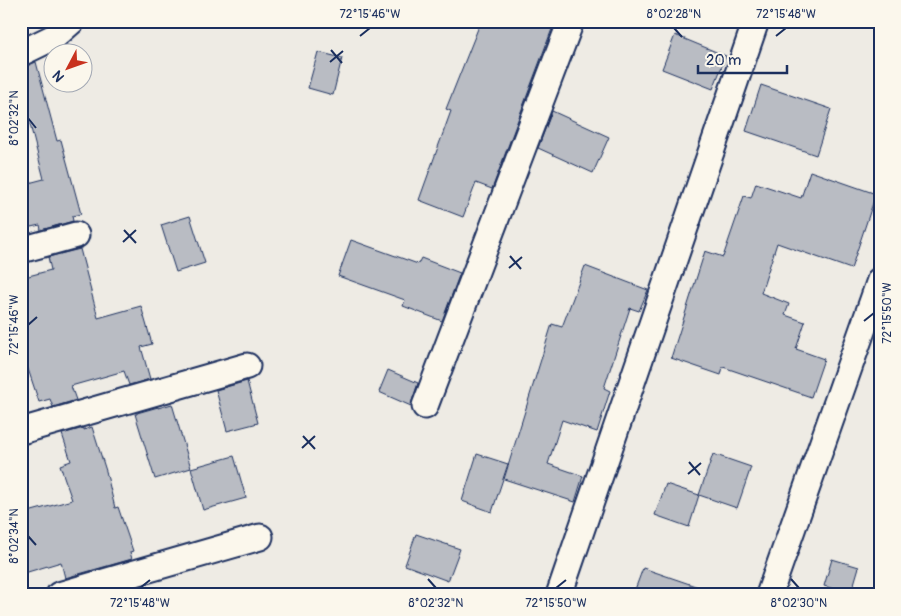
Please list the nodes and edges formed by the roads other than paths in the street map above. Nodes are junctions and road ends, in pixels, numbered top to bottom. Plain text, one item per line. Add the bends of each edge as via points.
1 (72, 21) edge
2 (571, 21) edge
3 (756, 21) edge
4 (21, 53) edge
5 (76, 235) dead end
6 (21, 250) edge
7 (880, 280) edge
8 (247, 366) dead end
9 (425, 406) dead end
10 (21, 431) edge
11 (260, 537) dead end
12 (59, 595) edge
13 (559, 595) edge
14 (769, 595) edge

1 - 4 street via 54,36
2 - 9 street
3 - 13 street
5 - 6 street
7 - 14 street
8 - 10 street
11 - 12 street

